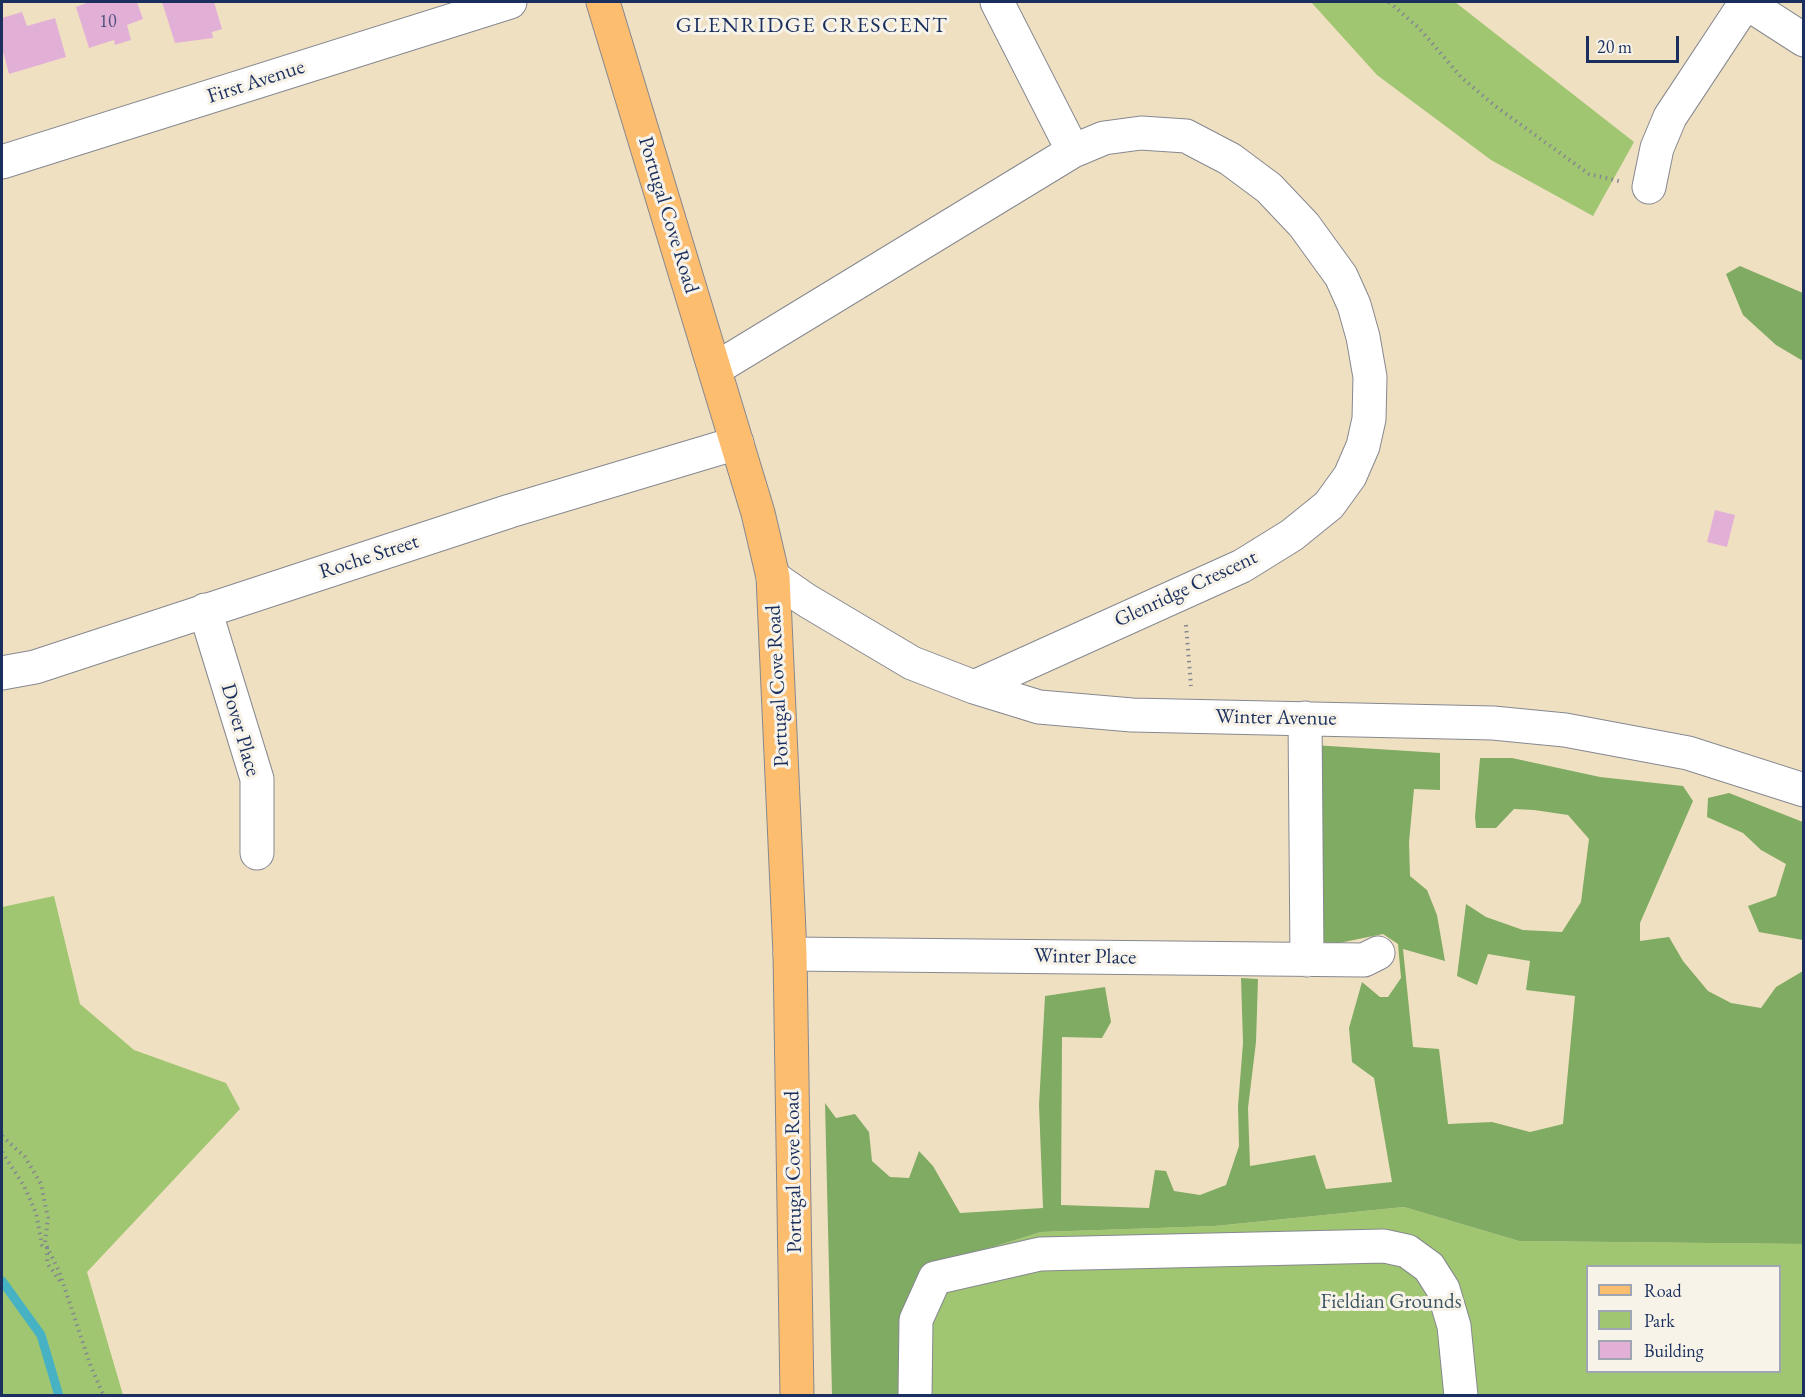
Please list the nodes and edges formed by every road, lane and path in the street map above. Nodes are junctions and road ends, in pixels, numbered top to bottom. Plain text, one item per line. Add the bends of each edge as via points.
1 (510, 2) edge
2 (603, 2) edge
3 (997, 2) edge
4 (1389, 2) edge
5 (1746, 2) edge
6 (1803, 40) edge
7 (1073, 151) junction
8 (2, 162) edge
9 (1649, 187) joint
10 (715, 369) junction
11 (737, 443) junction
12 (773, 577) junction
13 (205, 610) junction
14 (1186, 633) dead end
15 (2, 673) edge
16 (974, 687) junction
17 (1191, 690) dead end
18 (1305, 718) junction
19 (1803, 790) edge
20 (256, 853) dead end
21 (1378, 953) dead end
22 (790, 954) junction
23 (1307, 960) junction
24 (2, 1136) edge
25 (2, 1152) edge
26 (47, 1248) junction
27 (63, 1284) junction
28 (104, 1395) edge
29 (797, 1395) edge
30 (915, 1395) edge
31 (1461, 1395) edge

1 - 8 street, First Avenue
2 - 10 main road, Portugal Cove Road
3 - 7 street
4 - 9 path via 1419,28 1461,77 1589,174
5 - 6 street
5 - 9 street via 1670,117 1657,148
7 - 10 street, Glenridge Crescent
7 - 16 street, Glenridge Crescent via 1104,138 1141,133 1186,136 1230,159 1269,188 1317,242 1341,276 1354,305 1370,377 1368,419 1363,446 1350,476 1329,505 1292,535 1242,566
10 - 11 main road, Portugal Cove Road
11 - 12 main road, Portugal Cove Road
11 - 13 street, Roche Street via 510,511
12 - 16 street, Winter Avenue via 912,663
12 - 22 main road, Portugal Cove Road
13 - 15 street, Roche Street via 35,667
13 - 20 street, Dover Place via 257,778
14 - 17 path
16 - 18 street, Winter Avenue via 1039,707 1081,712
18 - 19 street, Winter Avenue via 1492,723 1565,730 1688,753
18 - 23 street
21 - 23 street, Winter Place via 1364,960
22 - 23 street, Winter Place
22 - 29 main road, Portugal Cove Road
24 - 26 path via 25,1157 41,1184 48,1218
25 - 26 path via 24,1186 36,1213 42,1245
26 - 27 path
26 - 27 path via 47,1263
27 - 28 path
30 - 31 street via 916,1320 935,1278 1041,1254 1384,1246 1407,1251 1430,1268 1443,1289 1454,1326

